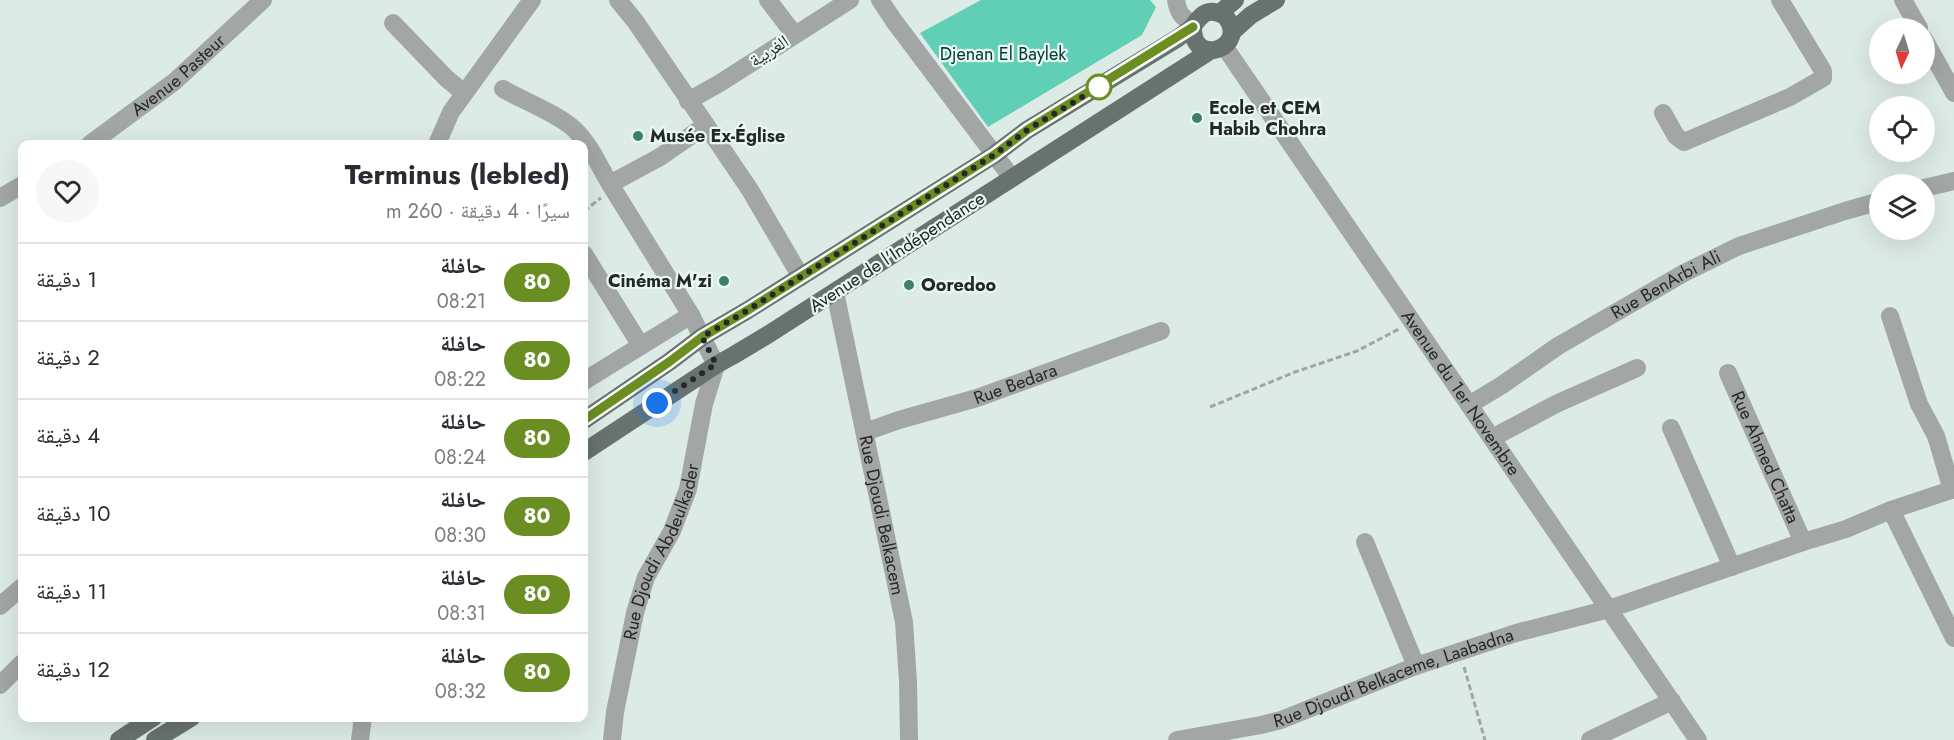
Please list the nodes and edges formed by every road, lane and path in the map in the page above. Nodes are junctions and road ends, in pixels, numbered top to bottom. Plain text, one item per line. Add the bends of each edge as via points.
1 (263, 0) edge
2 (532, 0) edge
3 (618, 0) edge
4 (768, 0) edge
5 (850, 0) edge
6 (880, 0) edge
7 (1176, 0) edge
8 (1235, 0) edge
9 (1276, 0) edge
10 (1780, 0) edge
11 (1903, 0) edge
12 (1217, 8) edge
13 (1913, 18) edge
14 (393, 23) dead end
15 (1193, 26) junction
16 (794, 34) junction
17 (1222, 43) junction
18 (1935, 59) edge
19 (503, 89) dead end
20 (464, 93) junction
21 (1954, 93) edge
22 (688, 101) junction
23 (1663, 113) dead end
24 (706, 125) junction
25 (96, 140) edge
26 (439, 140) edge
27 (584, 140) edge
28 (588, 146) edge
29 (994, 155) junction
30 (1012, 178) junction
31 (1954, 181) edge
32 (1935, 185) edge
33 (18, 187) edge
34 (612, 187) junction
35 (0, 198) edge
36 (1869, 204) edge
37 (588, 208) edge
38 (588, 260) edge
39 (801, 277) junction
40 (835, 292) junction
41 (691, 315) junction
42 (1890, 316) dead end
43 (1413, 322) junction
44 (1161, 331) dead end
45 (702, 337) junction
46 (641, 346) junction
47 (716, 364) junction
48 (1637, 368) dead end
49 (1728, 373) dead end
50 (588, 379) edge
51 (1469, 405) junction
52 (1210, 407) dead end
53 (588, 417) edge
54 (1671, 428) dead end
55 (865, 432) junction
56 (1492, 438) junction
57 (588, 449) edge
58 (1953, 489) edge
59 (1891, 510) junction
60 (1365, 542) dead end
61 (1803, 542) junction
62 (1732, 567) junction
63 (18, 590) edge
64 (0, 606) edge
65 (1609, 609) junction
66 (1954, 638) edge
67 (1460, 653) junction
68 (1416, 666) junction
69 (18, 667) edge
70 (0, 685) edge
71 (1672, 701) junction
72 (146, 722) edge
73 (184, 722) edge
74 (362, 722) edge
75 (118, 740) edge
76 (155, 740) edge
77 (360, 740) edge
78 (612, 740) edge
79 (909, 740) edge
80 (1177, 740) edge
81 (1485, 740) edge
82 (1590, 740) edge
83 (1698, 740) edge

1 - 25 street, Avenue Pasteur via 174,82
2 - 20 street
3 - 22 street
4 - 16 street
5 - 16 street, الغربية
6 - 29 street
7 - 15 street via 1177,9
8 - 12 main road
9 - 17 main road, Avenue de l'Indépendance via 1251,15
10 - 23 street via 1823,71 1820,81 1684,142
11 - 13 street
12 - 15 main road via 1200,15
12 - 17 main road via 1228,21
14 - 20 street
15 - 17 main road via 1194,40 1204,49
15 - 29 main road, Avenue de l'Indépendance via 1027,130
16 - 22 street, الغربية
17 - 30 main road, Avenue de l'Indépendance
17 - 43 street, Avenue du 1er Novembre
18 - 21 street
19 - 27 street via 564,121
20 - 26 street
22 - 24 street
24 - 34 street
24 - 39 street
28 - 34 street
29 - 30 street
29 - 39 main road, Avenue de l'Indépendance
30 - 40 main road, Avenue de l'Indépendance
31 - 32 street
33 - 35 street
34 - 37 path
34 - 41 street
36 - 51 street, Rue BenArbi Ali via 1739,246 1684,273 1558,346
38 - 46 street
39 - 45 main road, Avenue de l'Indépendance
40 - 47 main road, Avenue de l'Indépendance
40 - 55 street, Rue Djoudi Belkacem
41 - 45 street
41 - 46 street
42 - 58 street, Rue Ahmed Chatta
43 - 51 street, Avenue du 1er Novembre
43 - 52 path via 1357,351
44 - 55 street, Rue Bedara via 977,398
45 - 47 street
45 - 53 main road, Avenue de l'Indépendance
46 - 50 street
47 - 57 main road, Avenue de l'Indépendance
47 - 78 street, Rue Djoudi Abdeulkader via 688,489 672,531 646,578 635,613
48 - 56 street
49 - 61 street, Rue Ahmed Chatta
51 - 56 street, Avenue du 1er Novembre
54 - 62 street
55 - 79 street, Rue Djoudi Belkacem via 904,622
56 - 65 street, Avenue du 1er Novembre
58 - 59 street, Rue Ahmed Chatta
59 - 61 street, Rue Ahmed Chatta
59 - 66 street
60 - 68 street
61 - 62 street, Rue Ahmed Chatta
62 - 65 street, Rue Ahmed Chatta
63 - 64 street
65 - 67 street, Rue Djoudi Belkaceme, Laabadna via 1516,633
65 - 71 street, Avenue du 1er Novembre
67 - 68 street, Rue Djoudi Belkaceme, Laabadna
67 - 81 path
68 - 80 street, Rue Djoudi Belkaceme, Laabadna via 1281,720
69 - 70 street
71 - 82 street
71 - 83 street, Avenue du 1er Novembre
72 - 75 main road
73 - 76 main road
74 - 77 street

